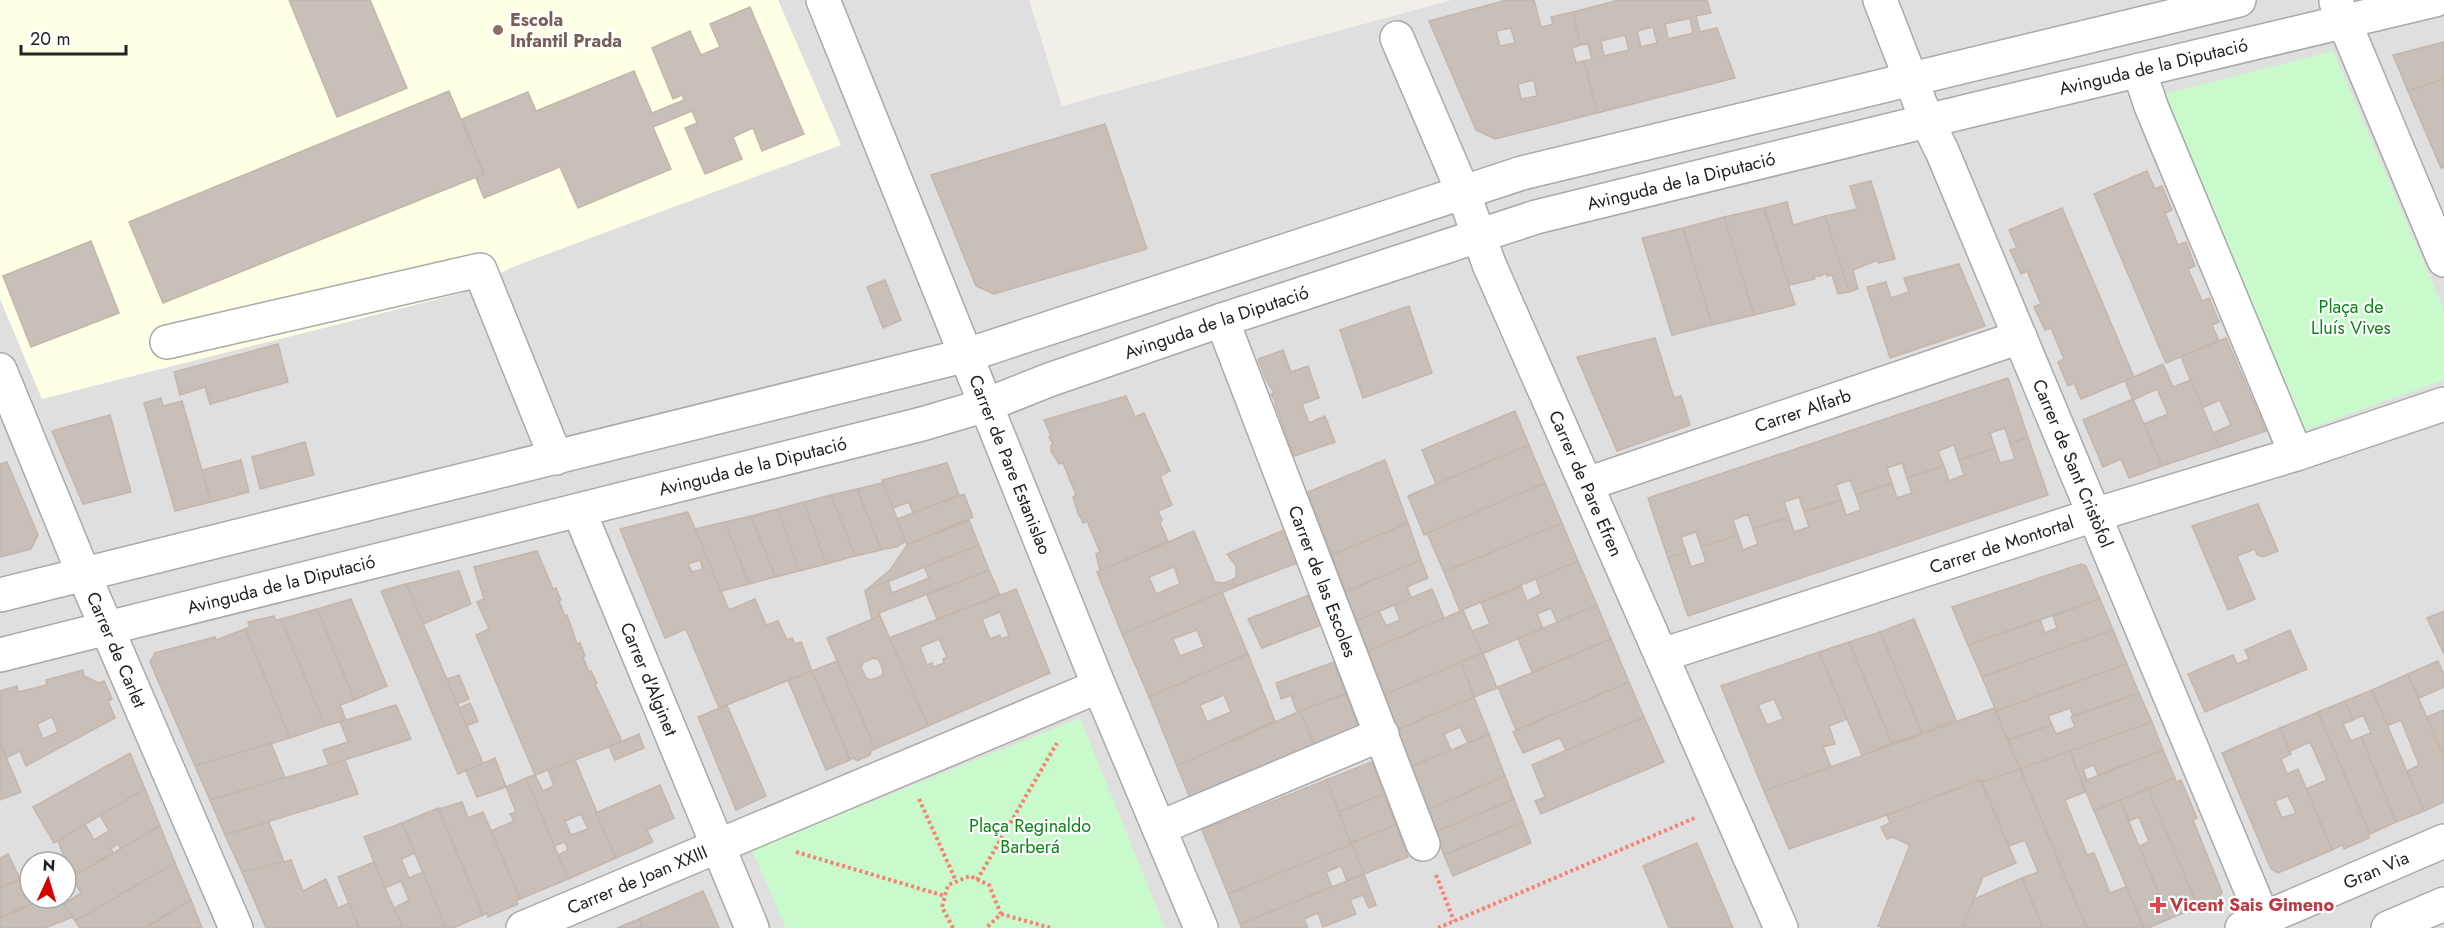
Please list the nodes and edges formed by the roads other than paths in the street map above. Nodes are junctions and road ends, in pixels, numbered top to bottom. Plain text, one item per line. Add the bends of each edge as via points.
1 (823, 0) edge
2 (1880, 0) edge
3 (2239, 0) edge
4 (2435, 0) edge
5 (2340, 11) edge
6 (1397, 38) dead end
7 (2139, 70) junction
8 (1910, 80) junction
9 (1927, 121) junction
10 (1463, 192) junction
11 (1478, 236) junction
12 (2444, 260) edge
13 (1222, 320) junction
14 (2019, 337) junction
15 (167, 342) dead end
16 (967, 355) junction
17 (2, 382) edge
18 (2444, 404) edge
19 (986, 405) junction
20 (2296, 453) junction
21 (555, 458) junction
22 (1587, 484) junction
23 (579, 511) junction
24 (2094, 515) junction
25 (84, 575) junction
26 (0, 595) edge
27 (107, 626) junction
28 (0, 654) edge
29 (1662, 655) junction
30 (1099, 686) junction
31 (1382, 734) junction
32 (1159, 828) junction
33 (2444, 841) edge
34 (1424, 844) road end
35 (718, 846) junction
36 (2444, 904) edge
37 (2257, 925) edge
38 (236, 928) edge
39 (523, 928) edge
40 (753, 928) edge
41 (1201, 928) edge
42 (1781, 928) edge
43 (2388, 928) edge

1 - 16 street, Carrer de Pare Estanislao
2 - 8 street, Carrer de Sant Cristòfol
3 - 8 street
4 - 5 street, Avinguda de la Diputació
5 - 7 street, Avinguda de la Diputació
5 - 12 street
6 - 10 street, Carrer de Pare Efren
7 - 9 street, Avinguda de la Diputació
7 - 20 street
8 - 9 street, Carrer de Sant Cristòfol
8 - 10 street via 1522,173
9 - 11 street, Avinguda de la Diputació via 1536,217
9 - 14 street, Carrer de Sant Cristòfol
10 - 11 street, Carrer de Pare Efren
10 - 16 street
11 - 13 street, Avinguda de la Diputació
11 - 22 street, Carrer de Pare Efren
13 - 19 street, Avinguda de la Diputació
13 - 31 street, Carrer de las Escoles
14 - 22 street, Carrer Alfarb
14 - 24 street, Carrer de Sant Cristòfol
15 - 21 street via 480,270
16 - 19 street, Carrer de Pare Estanislao
16 - 21 street
17 - 25 street, Carrer de Carlet
18 - 20 street, Carrer de Montortal
19 - 23 street, Avinguda de la Diputació
19 - 30 street, Carrer de Pare Estanislao
20 - 24 street, Carrer de Montortal
21 - 25 street
22 - 29 street, Carrer de Pare Efren
23 - 27 street, Avinguda de la Diputació
23 - 35 street, Carrer d'Alginet
24 - 29 street, Carrer de Montortal
24 - 37 street, Carrer de Sant Cristòfol
25 - 26 street
25 - 27 street, Carrer de Carlet
27 - 28 street, Avinguda de la Diputació
27 - 38 street, Carrer de Carlet
29 - 42 street, Carrer de Pare Efren
30 - 32 street, Carrer de Pare Estanislao
30 - 35 street
31 - 32 street
31 - 34 street, Carrer de las Escoles
32 - 41 street, Carrer de Pare Estanislao
33 - 37 street, Gran Via
35 - 39 street, Carrer de Joan XXIII
35 - 40 street
36 - 43 street

